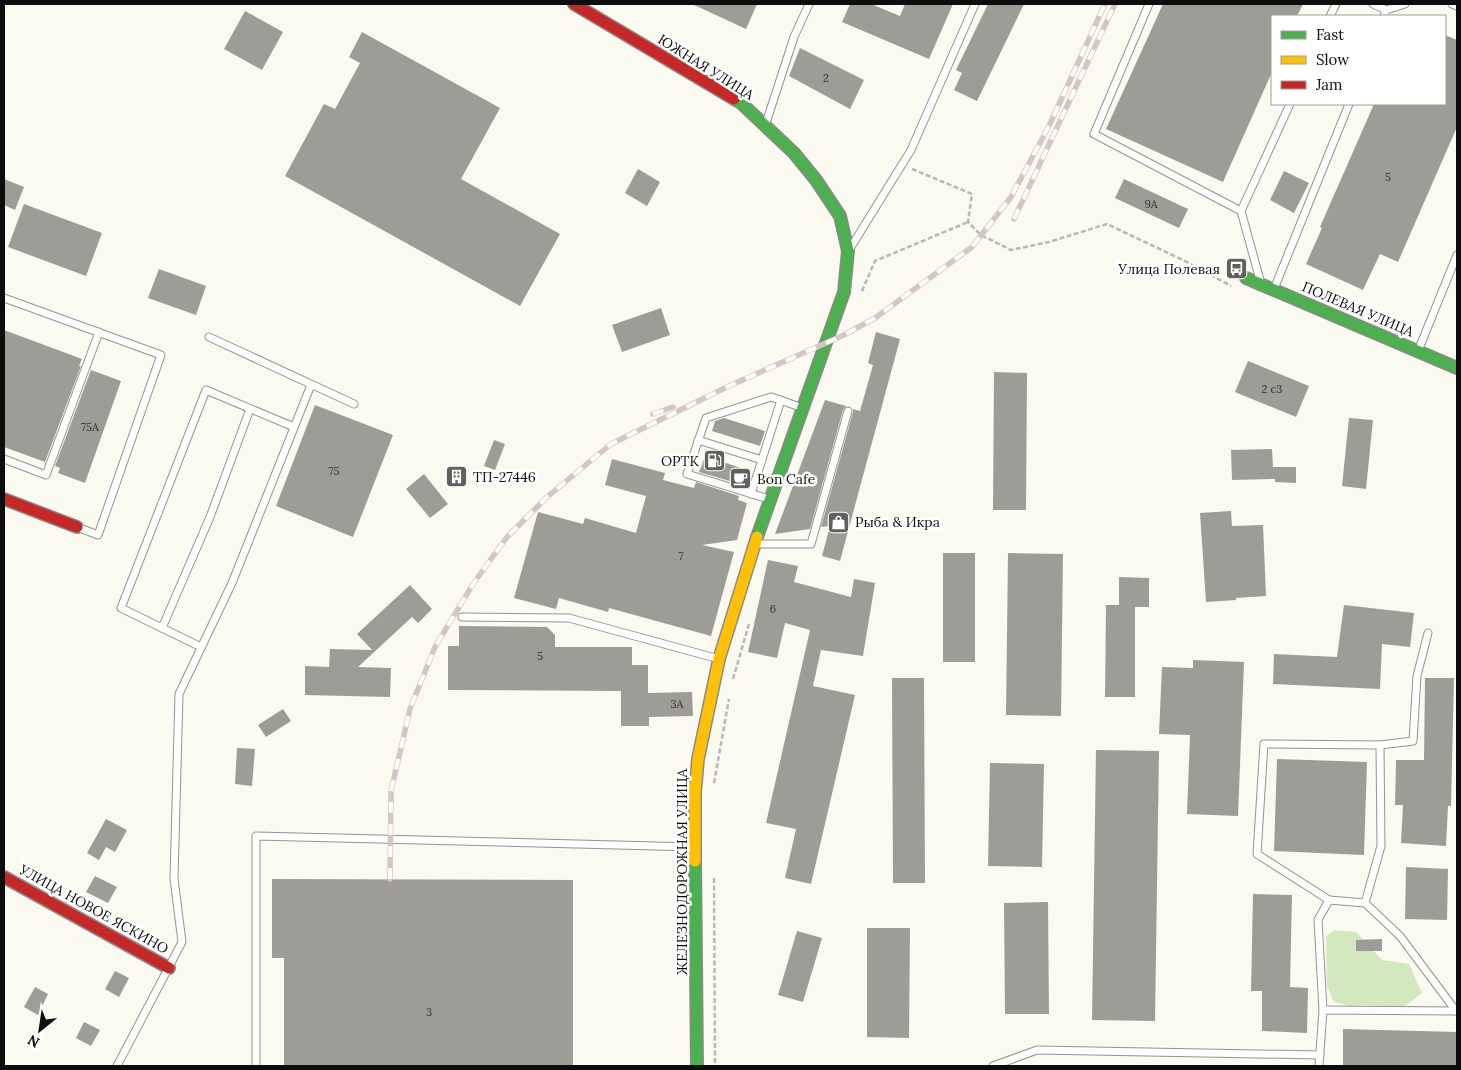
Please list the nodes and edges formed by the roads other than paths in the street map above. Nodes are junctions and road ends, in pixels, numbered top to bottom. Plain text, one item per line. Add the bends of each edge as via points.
1 (574, 4) edge
2 (810, 4) edge
3 (975, 4) edge
4 (1149, 4) edge
5 (1373, 4) edge
6 (1404, 4) edge
7 (1452, 4) edge
8 (1457, 6) edge
9 (1385, 13) edge
10 (1290, 105) edge
11 (1348, 105) edge
12 (765, 126) junction
13 (1241, 211) junction
14 (848, 251) junction
15 (1457, 255) edge
16 (1455, 265) edge
17 (1246, 278) road end
18 (1261, 284) junction
19 (1274, 290) junction
20 (4, 298) edge
21 (99, 332) junction
22 (209, 336) dead end
23 (1418, 351) junction
24 (1457, 368) edge
25 (311, 385) junction
26 (780, 400) junction
27 (354, 404) dead end
28 (803, 408) junction
29 (250, 409) junction
30 (848, 410) dead end
31 (294, 427) junction
32 (698, 440) junction
33 (4, 459) edge
34 (762, 460) junction
35 (751, 494) junction
36 (4, 499) edge
37 (770, 499) junction
38 (77, 527) joint
39 (754, 544) junction
40 (462, 617) dead end
41 (162, 628) junction
42 (1428, 633) dead end
43 (201, 647) junction
44 (720, 659) junction
45 (1380, 745) junction
46 (696, 847) junction
47 (4, 877) edge
48 (1329, 900) junction
49 (1365, 903) junction
50 (169, 968) junction
51 (1323, 1010) junction
52 (1457, 1011) edge
53 (1320, 1055) junction
54 (117, 1066) edge
55 (256, 1066) edge
56 (697, 1066) edge
57 (993, 1066) edge
58 (1319, 1066) edge

1 - 12 street, ЮЖНАЯ УЛИЦА via 741,104
2 - 12 lane via 794,37
3 - 14 lane via 910,150
4 - 13 lane via 1094,134
5 - 9 lane
6 - 9 lane
7 - 8 lane
10 - 13 lane
11 - 19 lane
12 - 14 street, ЮЖНАЯ УЛИЦА via 794,153 840,216
13 - 18 lane
14 - 28 street, ЖЕЛЕЗНОДОРОЖНАЯ УЛИЦА via 844,292
15 - 16 lane
16 - 23 lane
17 - 18 street, ПОЛЕВАЯ УЛИЦА
18 - 19 street, ПОЛЕВАЯ УЛИЦА
19 - 23 street, ПОЛЕВАЯ УЛИЦА
20 - 21 lane
21 - 33 lane via 46,475
21 - 38 lane via 161,354 98,536
22 - 25 lane
23 - 24 street, ПОЛЕВАЯ УЛИЦА
25 - 27 lane
25 - 31 lane
26 - 28 lane
26 - 32 lane via 771,397 706,418
26 - 34 lane
28 - 37 street, ЖЕЛЕЗНОДОРОЖНАЯ УЛИЦА
29 - 31 lane
29 - 41 lane via 210,517
29 - 41 lane via 206,390 121,608
30 - 39 lane via 811,544
31 - 43 lane via 232,582
32 - 34 lane
32 - 35 lane via 687,474
34 - 35 lane
35 - 37 lane
36 - 38 street
37 - 39 street, ЖЕЛЕЗНОДОРОЖНАЯ УЛИЦА
39 - 44 street, ЖЕЛЕЗНОДОРОЖНАЯ УЛИЦА
40 - 44 lane via 569,618
41 - 43 lane
42 - 45 lane via 1417,676 1413,740
43 - 50 lane via 178,694 174,879 182,942
44 - 46 street, ЖЕЛЕЗНОДОРОЖНАЯ УЛИЦА via 698,759
45 - 48 lane via 1264,744 1257,854
45 - 49 lane via 1381,846
46 - 55 lane via 256,836
46 - 56 street, ЖЕЛЕЗНОДОРОЖНАЯ УЛИЦА
47 - 50 street, УЛИЦА НОВОЕ ЯСКИНО
48 - 49 lane
48 - 51 lane via 1318,920
49 - 52 lane via 1400,936
50 - 54 lane
51 - 52 lane
51 - 53 lane
53 - 57 lane via 1037,1050
53 - 58 lane

